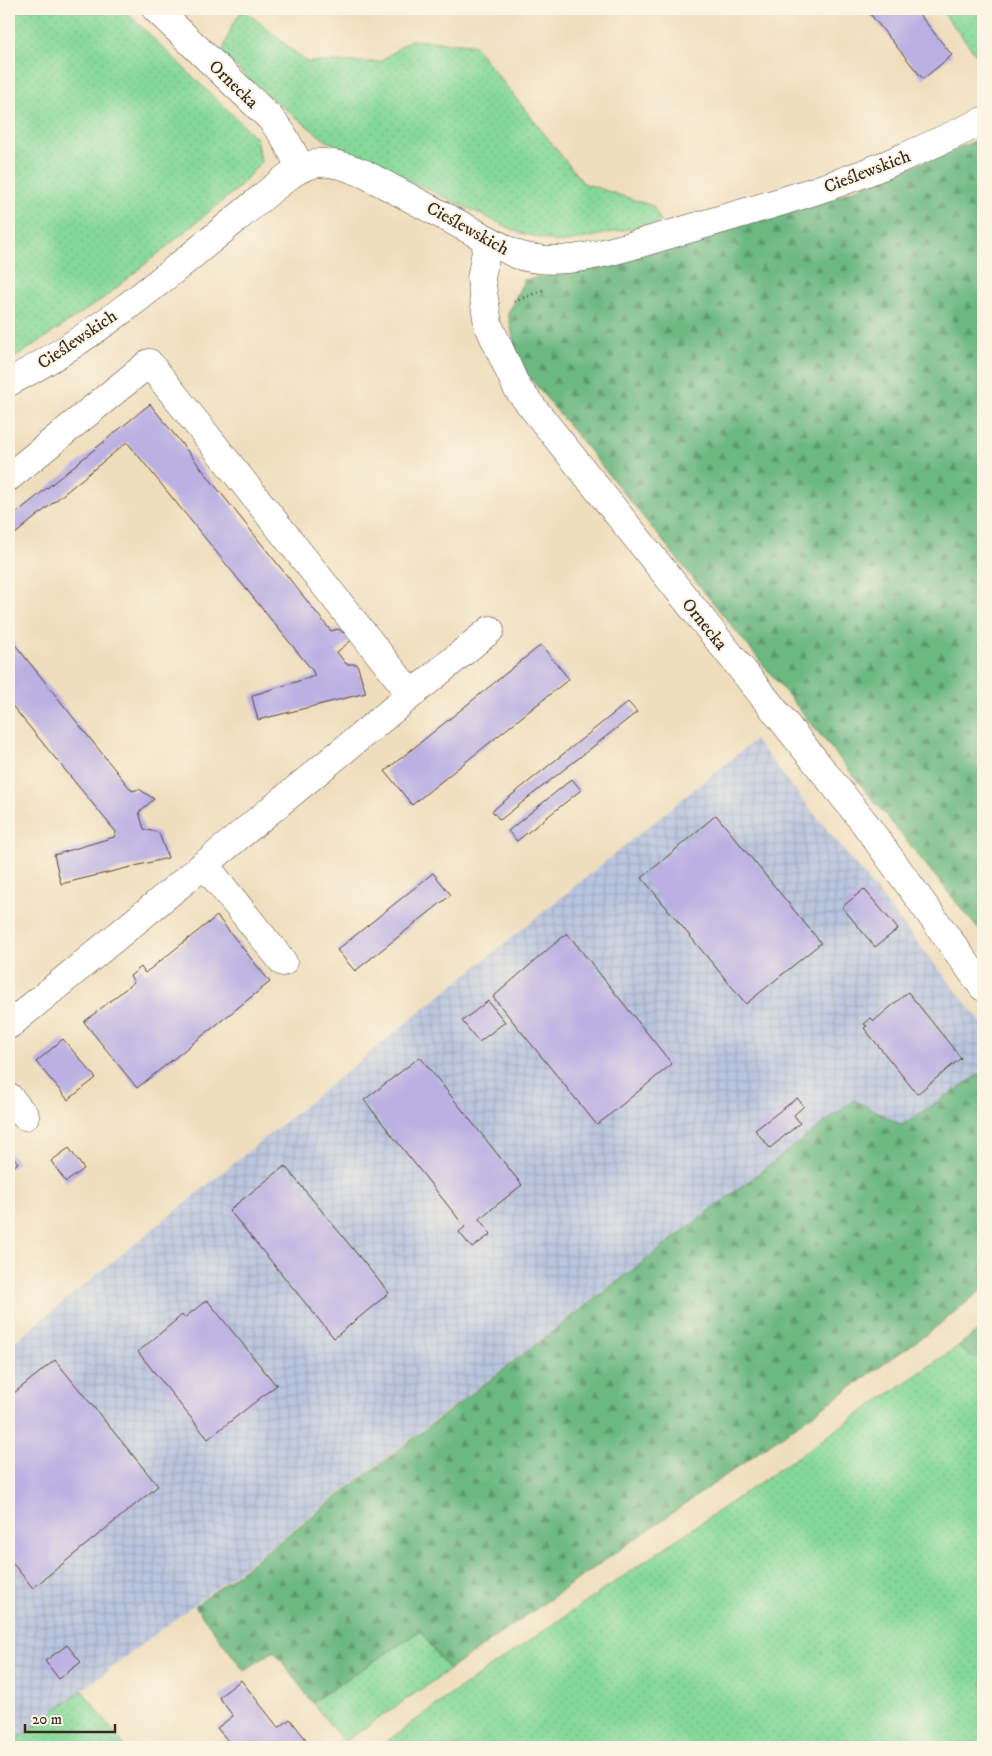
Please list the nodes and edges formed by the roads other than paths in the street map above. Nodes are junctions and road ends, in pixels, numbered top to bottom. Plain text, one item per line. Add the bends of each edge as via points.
1 (156, 9) edge
2 (983, 121) edge
3 (301, 168) junction
4 (488, 240) junction
5 (9, 382) edge
6 (9, 477) edge
7 (490, 630) dead end
8 (411, 694) junction
9 (204, 864) junction
10 (284, 962) dead end
11 (983, 987) edge
12 (9, 1025) edge

1 - 3 street, Ornecka via 270,118
2 - 4 street, Cieślewskich via 828,187 605,252 560,260 530,259
3 - 4 street, Cieślewskich via 325,162 350,168 407,194
3 - 5 street, Cieślewskich via 114,314
4 - 11 street, Ornecka via 481,279 488,324 517,388 863,821
6 - 8 street via 149,363
7 - 8 street
8 - 9 street
9 - 10 street
9 - 12 street

